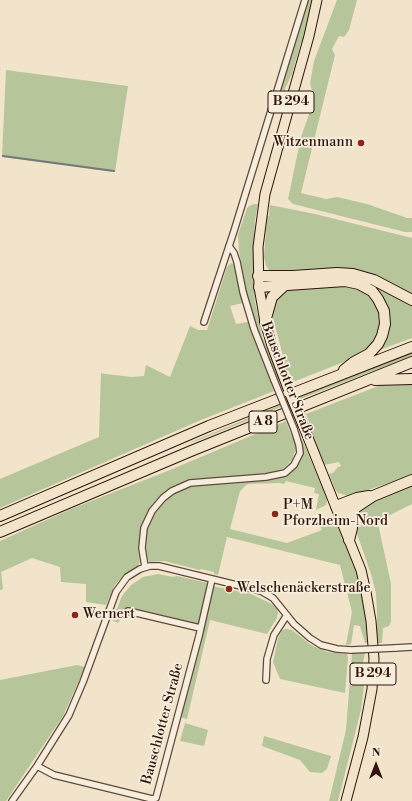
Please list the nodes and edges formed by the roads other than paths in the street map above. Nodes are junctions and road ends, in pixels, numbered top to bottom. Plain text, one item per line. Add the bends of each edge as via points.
1 (305, 0) edge
2 (317, 0) edge
3 (322, 0) edge
4 (309, 36) junction
5 (229, 246) junction
6 (258, 276) junction
7 (285, 286) junction
8 (259, 288) junction
9 (412, 300) edge
10 (204, 322) dead end
11 (265, 322) junction
12 (412, 347) edge
13 (412, 362) edge
14 (338, 375) junction
15 (412, 379) edge
16 (369, 380) junction
17 (298, 427) junction
18 (412, 480) edge
19 (373, 496) junction
20 (355, 508) junction
21 (337, 510) junction
22 (0, 516) edge
23 (0, 532) edge
24 (349, 540) junction
25 (145, 567) junction
26 (212, 579) junction
27 (128, 611) dead end
28 (287, 615) junction
29 (200, 628) junction
30 (412, 648) edge
31 (266, 680) dead end
32 (37, 766) junction
33 (12, 801) edge
34 (346, 801) edge

1 - 5 street
2 - 4 main road, B 294
3 - 4 main road, B 294
4 - 6 main road, B 294 via 265,194 258,247
5 - 10 street
5 - 17 street, Bauschlotter Straße, bridge via 234,253 254,329 274,380
6 - 8 main road, B 294
6 - 9 highway via 353,274 374,280
7 - 8 highway
7 - 11 highway via 272,297
7 - 14 highway via 346,281 367,288 378,300 384,311 384,330 380,340 369,354
8 - 11 main road, B 294
11 - 17 main road, B 294, bridge
12 - 14 highway, A 8
13 - 16 highway, A 8
14 - 22 highway, A 8 via 209,426
15 - 16 highway
16 - 23 highway, A 8 via 198,448
17 - 21 main road, B 294 via 321,470
17 - 25 street, Bauschlotter Straße via 300,453 285,473 266,478 190,482 163,498 152,511 144,528 142,548
18 - 19 highway
19 - 20 highway
19 - 21 highway via 357,498
20 - 21 highway
20 - 24 highway
21 - 24 main road, B 294
24 - 34 main road, B 294 via 366,592 374,659 368,713
25 - 26 street via 159,566
25 - 32 street via 127,577 116,592 69,715
26 - 28 street via 261,591 273,598
26 - 29 street, Bauschlotter Straße
27 - 29 street
28 - 30 street, bridge via 304,634 328,647 351,650
28 - 31 street via 274,635 267,659
29 - 32 street, Bauschlotter Straße via 156,798 54,775
32 - 33 street

